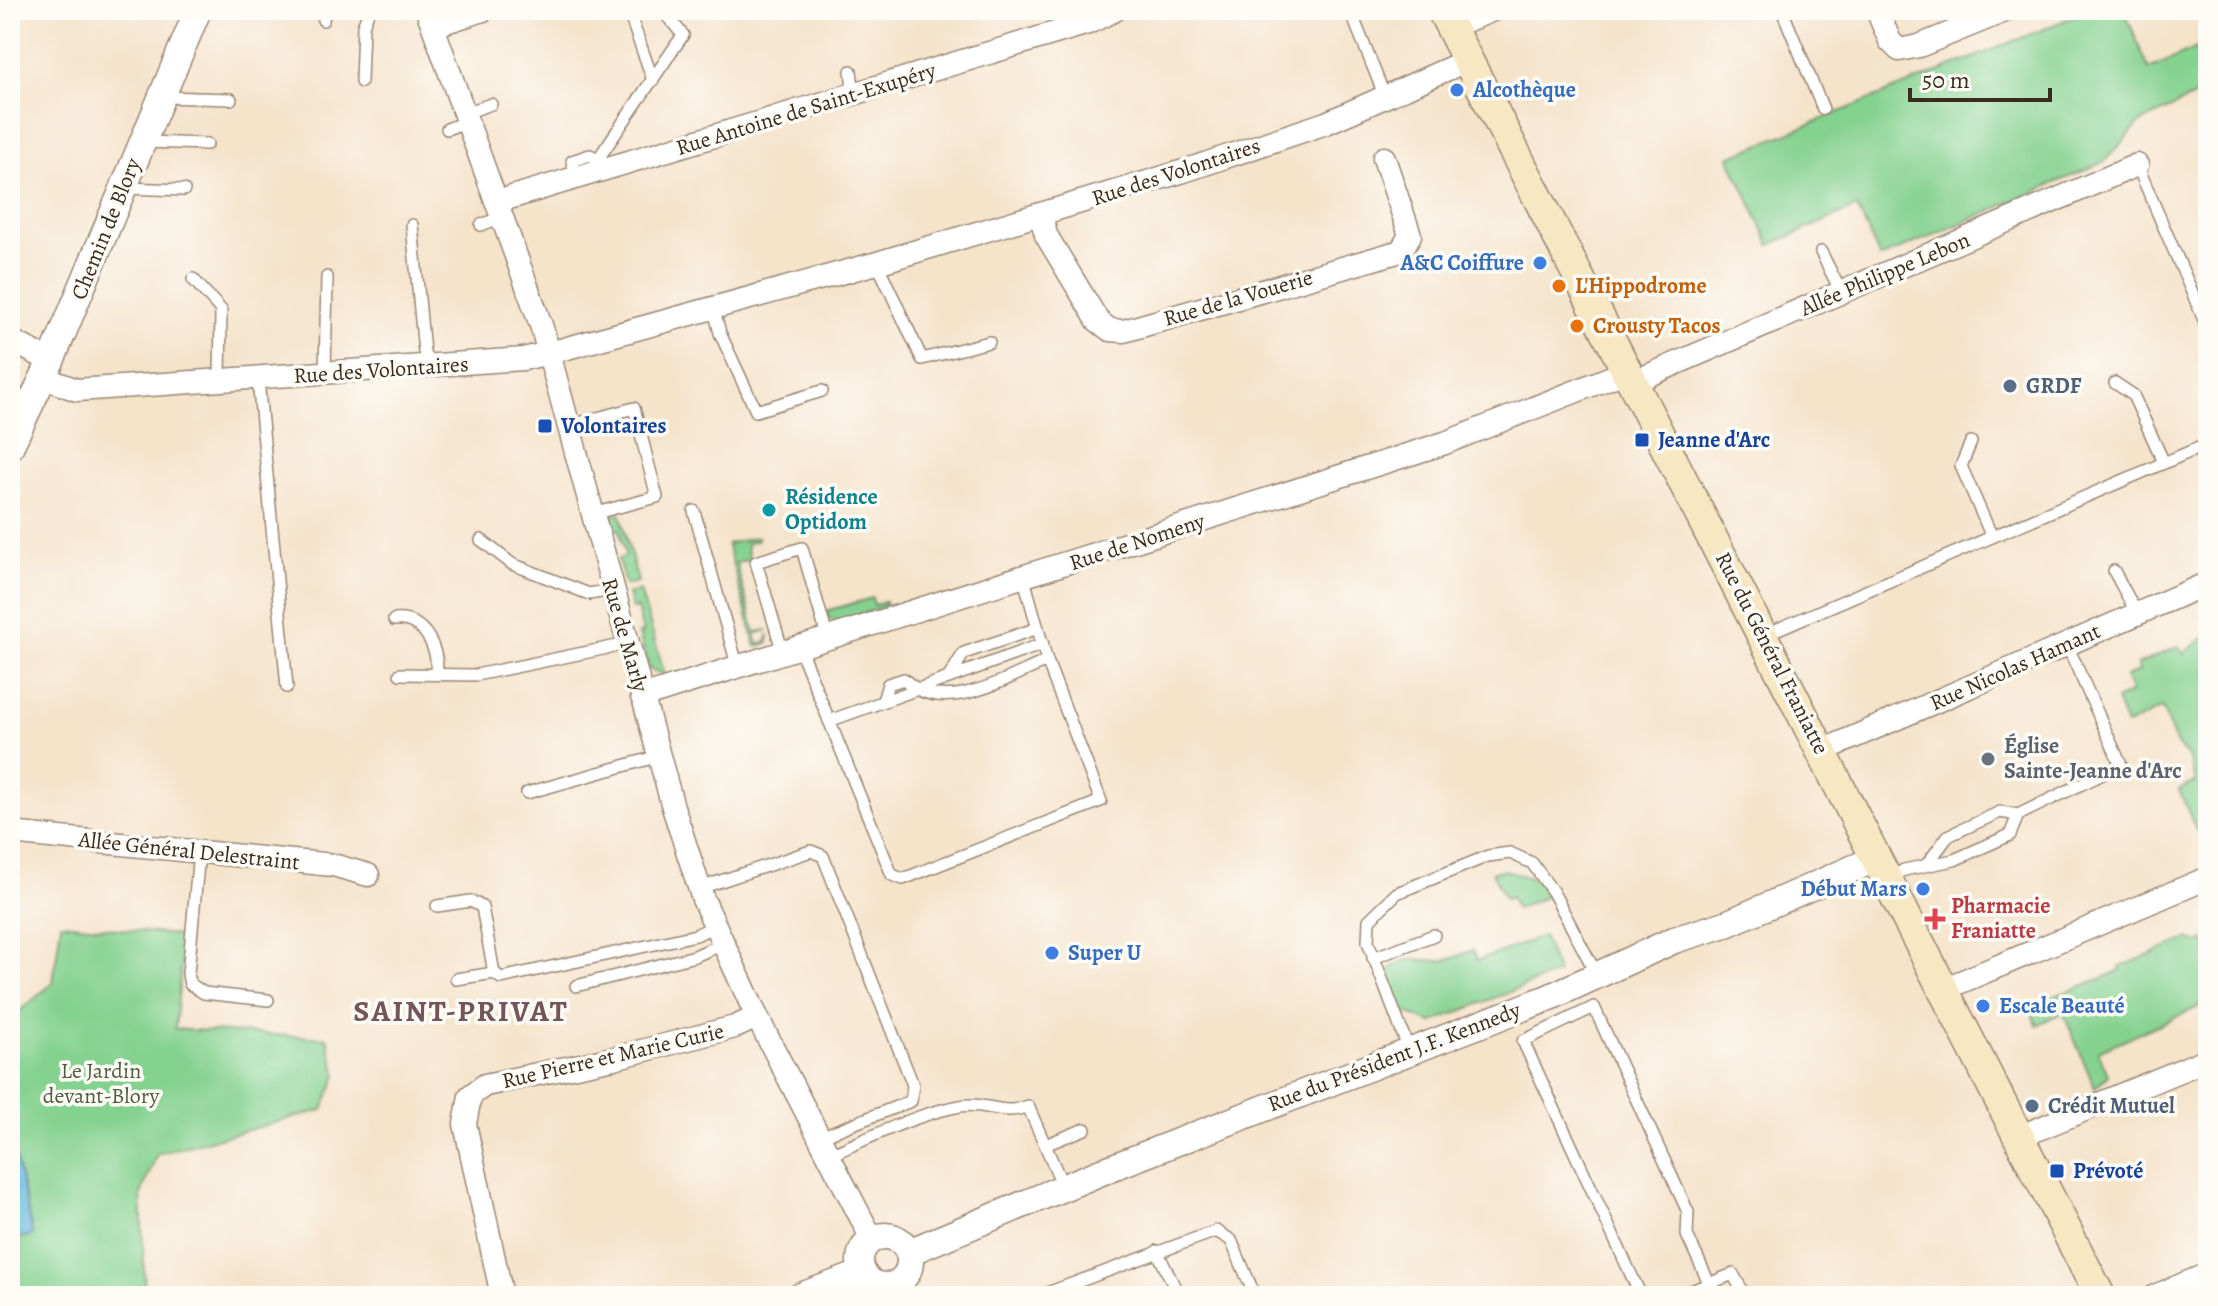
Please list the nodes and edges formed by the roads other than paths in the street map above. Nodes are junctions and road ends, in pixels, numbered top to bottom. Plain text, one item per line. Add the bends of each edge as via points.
1 (198, 10) edge
2 (369, 10) edge
3 (483, 10) edge
4 (628, 10) edge
5 (662, 10) edge
6 (1115, 10) edge
7 (1493, 10) edge
8 (1782, 10) edge
9 (1877, 10) edge
10 (2007, 10) edge
11 (1353, 17) dead end
12 (430, 18) edge
13 (1446, 19) edge
14 (1468, 60) junction
15 (851, 71) dead end
16 (653, 80) junction
17 (361, 82) dead end
18 (1394, 93) junction
19 (854, 95) junction
20 (161, 97) junction
21 (231, 99) dead end
22 (491, 104) dead end
23 (1823, 109) dead end
24 (460, 121) junction
25 (142, 142) junction
26 (207, 144) dead end
27 (1384, 158) dead end
28 (600, 165) junction
29 (2137, 165) joint
30 (122, 188) junction
31 (184, 190) dead end
32 (493, 215) junction
33 (1041, 215) junction
34 (412, 225) dead end
35 (1821, 252) dead end
36 (877, 263) junction
37 (327, 277) dead end
38 (193, 279) dead end
39 (1841, 292) junction
40 (714, 310) junction
41 (2208, 329) edge
42 (10, 340) edge
43 (989, 342) dead end
44 (549, 353) junction
45 (42, 363) junction
46 (429, 367) junction
47 (325, 375) junction
48 (1630, 377) junction
49 (258, 379) junction
50 (220, 382) junction
51 (2115, 383) dead end
52 (822, 391) dead end
53 (567, 426) junction
54 (1971, 442) dead end
55 (2208, 444) edge
56 (10, 447) edge
57 (2164, 463) junction
58 (694, 511) dead end
59 (592, 514) junction
60 (1992, 537) junction
61 (481, 540) dead end
62 (2114, 571) dead end
63 (1024, 579) junction
64 (2208, 583) edge
65 (612, 590) junction
66 (2137, 614) junction
67 (394, 620) dead end
68 (1038, 628) junction
69 (1764, 635) junction
70 (828, 640) junction
71 (627, 644) junction
72 (1043, 644) junction
73 (2067, 645) junction
74 (791, 651) junction
75 (1047, 661) junction
76 (738, 668) junction
77 (400, 674) dead end
78 (437, 674) junction
79 (948, 678) junction
80 (287, 687) dead end
81 (914, 690) junction
82 (642, 697) junction
83 (829, 721) junction
84 (1822, 751) junction
85 (659, 756) junction
86 (527, 793) dead end
87 (2018, 815) junction
88 (10, 833) edge
89 (199, 852) junction
90 (1928, 863) junction
91 (1883, 868) junction
92 (368, 875) dead end
93 (2208, 878) edge
94 (700, 888) junction
95 (437, 906) dead end
96 (718, 935) junction
97 (1434, 935) dead end
98 (1373, 958) junction
99 (494, 973) junction
100 (1597, 975) junction
101 (456, 979) dead end
102 (576, 986) dead end
103 (1944, 989) junction
104 (268, 1000) dead end
105 (757, 1017) junction
106 (1410, 1053) junction
107 (2208, 1059) edge
108 (1085, 1129) dead end
109 (2019, 1137) junction
110 (1045, 1145) junction
111 (825, 1146) junction
112 (1063, 1187) junction
113 (872, 1239) junction
114 (1157, 1251) junction
115 (909, 1252) junction
116 (863, 1273) junction
117 (2208, 1274) edge
118 (1709, 1283) junction
119 (900, 1290) edge
120 (502, 1296) edge
121 (801, 1296) edge
122 (1039, 1296) edge
123 (1179, 1296) edge
124 (1255, 1296) edge
125 (1641, 1296) edge
126 (1679, 1296) edge
127 (1745, 1296) edge
128 (2100, 1296) edge
129 (2155, 1296) edge

1 - 20 street, Chemin de Blory
2 - 17 lane via 363,26
3 - 12 street
4 - 16 lane
5 - 16 lane via 683,35
6 - 19 street, Rue Antoine de Saint-Exupéry via 1088,23
7 - 13 street
8 - 23 lane
9 - 10 street via 1899,50
11 - 18 lane
12 - 24 street, Rue de Marly
13 - 14 main road, Rue du Général Franiatte
14 - 18 street, Rue des Volontaires
14 - 48 main road, Rue du Général Franiatte
15 - 19 lane
16 - 28 lane
18 - 33 street, Rue des Volontaires via 1326,123
19 - 28 street, Rue Antoine de Saint-Exupéry
20 - 21 lane
20 - 25 street, Chemin de Blory
22 - 24 lane
24 - 32 street, Rue de Marly
25 - 26 lane
25 - 30 street, Chemin de Blory
27 - 33 street, Rue de la Vouerie via 1410,235 1401,251 1124,331 1110,330 1098,321 1046,235
28 - 32 street, Rue Antoine de Saint-Exupéry
29 - 39 street, Allée Philippe Lebon
29 - 41 lane
30 - 31 lane
30 - 45 street, Chemin de Blory
32 - 44 street, Rue de Marly
33 - 36 street, Rue des Volontaires
34 - 46 lane
35 - 39 lane
36 - 40 street, Rue des Volontaires
36 - 43 lane via 922,359
37 - 47 lane
38 - 50 lane via 221,310
39 - 48 street, Allée Philippe Lebon
40 - 44 street, Rue des Volontaires
40 - 52 lane via 756,411
42 - 45 street, Rue des Volontaires
44 - 46 street, Rue des Volontaires
44 - 53 street, Rue de Marly
45 - 50 street, Rue des Volontaires via 77,390
45 - 56 street, Chemin de Blory
46 - 47 street, Rue des Volontaires
47 - 49 street, Rue des Volontaires
48 - 63 street, Rue de Nomeny via 1445,443
48 - 69 main road, Rue du Général Franiatte
49 - 50 street, Rue des Volontaires
49 - 80 lane
51 - 57 lane via 2133,395
53 - 59 street, Rue de Marly
53 - 59 lane via 634,408 657,497
54 - 60 lane via 1961,466
55 - 57 lane
57 - 60 lane
58 - 76 lane
59 - 65 street, Rue de Marly
60 - 69 lane
61 - 65 lane via 512,564 589,594
62 - 66 lane
63 - 68 lane
63 - 70 street, Rue de Nomeny
64 - 66 street, Rue Nicolas Hamant
65 - 71 street, Rue de Marly
66 - 73 street, Rue Nicolas Hamant
67 - 78 lane via 415,624 426,634 438,658
68 - 72 lane
68 - 79 lane via 964,653
69 - 84 main road, Rue du Général Franiatte
70 - 74 street, Rue de Nomeny
70 - 74 lane via 802,548 756,562
71 - 78 lane via 476,675
71 - 82 street, Rue de Marly
72 - 75 lane
72 - 79 lane
73 - 84 street, Rue Nicolas Hamant
73 - 87 lane via 2121,765
74 - 76 street, Rue de Nomeny
74 - 83 lane
75 - 81 lane via 965,696
75 - 83 lane via 1101,801 903,879 892,875
76 - 82 street, Rue de Nomeny
77 - 78 lane
79 - 81 lane
81 - 83 lane via 904,679 888,684 883,701
82 - 85 street, Rue de Marly
84 - 91 main road, Rue du Général Franiatte
85 - 86 lane
85 - 94 street, Rue de Marly
87 - 90 lane via 2010,835 1954,860
87 - 90 lane via 2000,812 1948,836
88 - 89 street, Allée Général Delestraint
89 - 92 street, Allée Général Delestraint via 333,865
89 - 104 lane via 190,984 204,993
90 - 91 lane
91 - 100 street, Rue du Président J.F. Kennedy via 1674,940
91 - 103 main road, Rue du Général Franiatte
93 - 103 street
94 - 96 street, Rue de Marly
94 - 111 lane via 811,851 823,856 913,1085 911,1101
95 - 99 lane via 471,901 482,907
96 - 99 lane via 696,935 501,978
96 - 102 lane via 695,956
96 - 105 street, Rue de Marly
97 - 98 lane
98 - 100 lane via 1369,920 1397,893 1488,856 1510,853 1532,863
98 - 106 lane
99 - 101 lane
100 - 106 street, Rue du Président J.F. Kennedy
103 - 109 main road, Rue du Général Franiatte
105 - 111 street, Rue de Marly
105 - 120 street, Rue Pierre et Marie Curie via 735,1027 485,1085 470,1096 465,1124
106 - 112 street, Rue du Président J.F. Kennedy
107 - 109 street
108 - 110 lane
109 - 128 main road, Rue du Général Franiatte
110 - 111 lane via 1028,1106 1005,1111 966,1105
110 - 112 lane
111 - 113 street, Rue de Marly
112 - 115 street, Rue du Président J.F. Kennedy
113 - 115 street via 894,1238
113 - 116 street via 861,1254
114 - 122 lane
114 - 123 lane
114 - 124 lane via 1216,1231 1231,1240
115 - 119 street via 909,1270
116 - 119 street via 878,1285
116 - 121 street
117 - 129 street
118 - 125 lane via 1687,1235 1688,1212 1594,1007 1523,1041
118 - 126 lane
118 - 127 lane via 1733,1274

